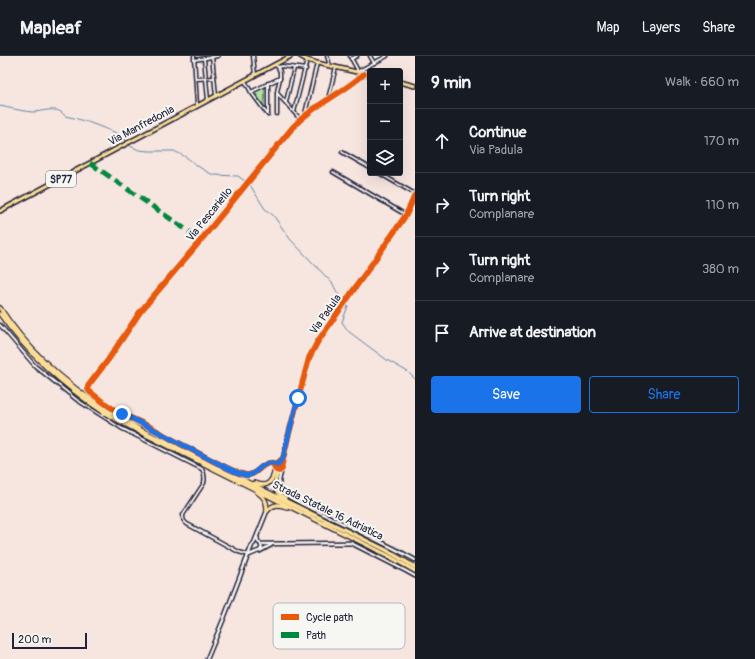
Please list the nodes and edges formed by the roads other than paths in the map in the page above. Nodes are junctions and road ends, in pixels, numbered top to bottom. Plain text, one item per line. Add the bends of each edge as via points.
1 (194, 56) edge
2 (212, 56) edge
3 (218, 56) edge
4 (253, 56) edge
5 (291, 56) edge
6 (300, 56) edge
7 (332, 56) edge
8 (350, 56) edge
9 (357, 56) edge
10 (370, 56) edge
11 (387, 56) edge
12 (328, 57) edge
13 (204, 58) junction
14 (352, 59) junction
15 (194, 60) junction
16 (307, 60) junction
17 (318, 63) junction
18 (374, 63) junction
19 (328, 65) junction
20 (276, 66) junction
21 (336, 67) junction
22 (294, 68) junction
23 (306, 69) junction
24 (357, 72) junction
25 (364, 74) junction
26 (367, 74) edge
27 (255, 75) junction
28 (206, 78) junction
29 (214, 78) junction
30 (280, 78) junction
31 (196, 79) junction
32 (244, 81) junction
33 (268, 83) junction
34 (403, 83) edge
35 (415, 86) edge
36 (252, 92) junction
37 (277, 92) junction
38 (216, 96) junction
39 (328, 99) junction
40 (208, 100) junction
41 (285, 102) junction
42 (198, 106) junction
43 (294, 112) junction
44 (277, 114) dead end
45 (305, 114) junction
46 (300, 119) junction
47 (342, 152) dead end
48 (367, 166) edge
49 (333, 172) dead end
50 (384, 176) edge
51 (415, 194) edge
52 (0, 211) edge
53 (406, 215) junction
54 (0, 308) edge
55 (2, 314) edge
56 (0, 325) edge
57 (283, 458) junction
58 (268, 463) junction
59 (278, 464) junction
60 (274, 469) junction
61 (281, 469) junction
62 (245, 482) junction
63 (300, 510) junction
64 (267, 511) junction
65 (256, 544) junction
66 (273, 544) junction
67 (259, 551) junction
68 (256, 552) junction
69 (249, 555) junction
70 (415, 560) edge
71 (415, 567) edge
72 (415, 571) edge
73 (415, 576) edge
74 (207, 659) edge

1 - 15 street
2 - 3 street
2 - 13 street
2 - 29 street
4 - 27 street
5 - 20 main road, Via Manfredonia / SP77
6 - 16 main road
7 - 12 street
8 - 14 street
9 - 14 street
10 - 18 street
11 - 18 street
12 - 19 street
13 - 15 street
13 - 28 street
14 - 24 street
15 - 31 street
16 - 17 main road
16 - 23 street
17 - 19 main road
17 - 45 street
18 - 24 street
19 - 21 main road
20 - 22 street
20 - 27 main road, Via Manfredonia / SP77
20 - 30 street
21 - 24 main road
21 - 39 street
22 - 23 street
22 - 41 street
23 - 43 street
24 - 25 main road
25 - 26 main road
25 - 39 street, Via Pescariello
27 - 32 main road, Via Manfredonia / SP77
28 - 29 street
28 - 31 street
28 - 40 street
29 - 38 street
30 - 33 street
30 - 37 street
31 - 42 street
32 - 36 street
32 - 38 main road, Via Manfredonia / SP77
33 - 36 street
33 - 36 street via 268,115
34 - 35 main road
37 - 41 street
37 - 44 street
38 - 40 main road, Via Manfredonia / SP77
39 - 45 street, Via Pescariello
40 - 42 main road, Via Manfredonia / SP77
41 - 43 street
42 - 52 main road, Via Manfredonia / SP77
43 - 46 street
45 - 46 street, Via Pescariello
46 - 58 street, Via Pescariello via 140,312 88,386 90,392 114,410 235,471 250,475
47 - 48 street
49 - 53 street
50 - 51 street
51 - 53 street, Via Padula
53 - 57 street, Via Padula via 310,356
54 - 55 highway, Strada Statale 16 Adriatica
55 - 62 highway, Strada Statale 16 Adriatica via 39,356 84,395 140,429
56 - 69 street via 35,366 77,400 121,428 202,469 204,483 183,515 184,522
57 - 59 street, Via Padula
57 - 61 street, Via Padula
58 - 59 street
58 - 60 street
59 - 60 street
59 - 61 street via 281,465
60 - 61 street
60 - 62 highway via 273,476 267,484
61 - 63 highway via 276,478 276,490
61 - 70 street, Via Padula via 279,482 283,492
62 - 63 highway, Strada Statale 16 Adriatica
62 - 64 highway via 264,498
63 - 64 highway via 276,505
63 - 71 highway, Strada Statale 16 Adriatica via 386,550
63 - 72 highway, Strada Statale 16 Adriatica
64 - 65 street
65 - 66 street
65 - 67 street via 261,549
65 - 68 street via 253,550
65 - 69 street
66 - 67 street
66 - 73 street via 351,543
67 - 68 street
68 - 69 street
69 - 74 street

